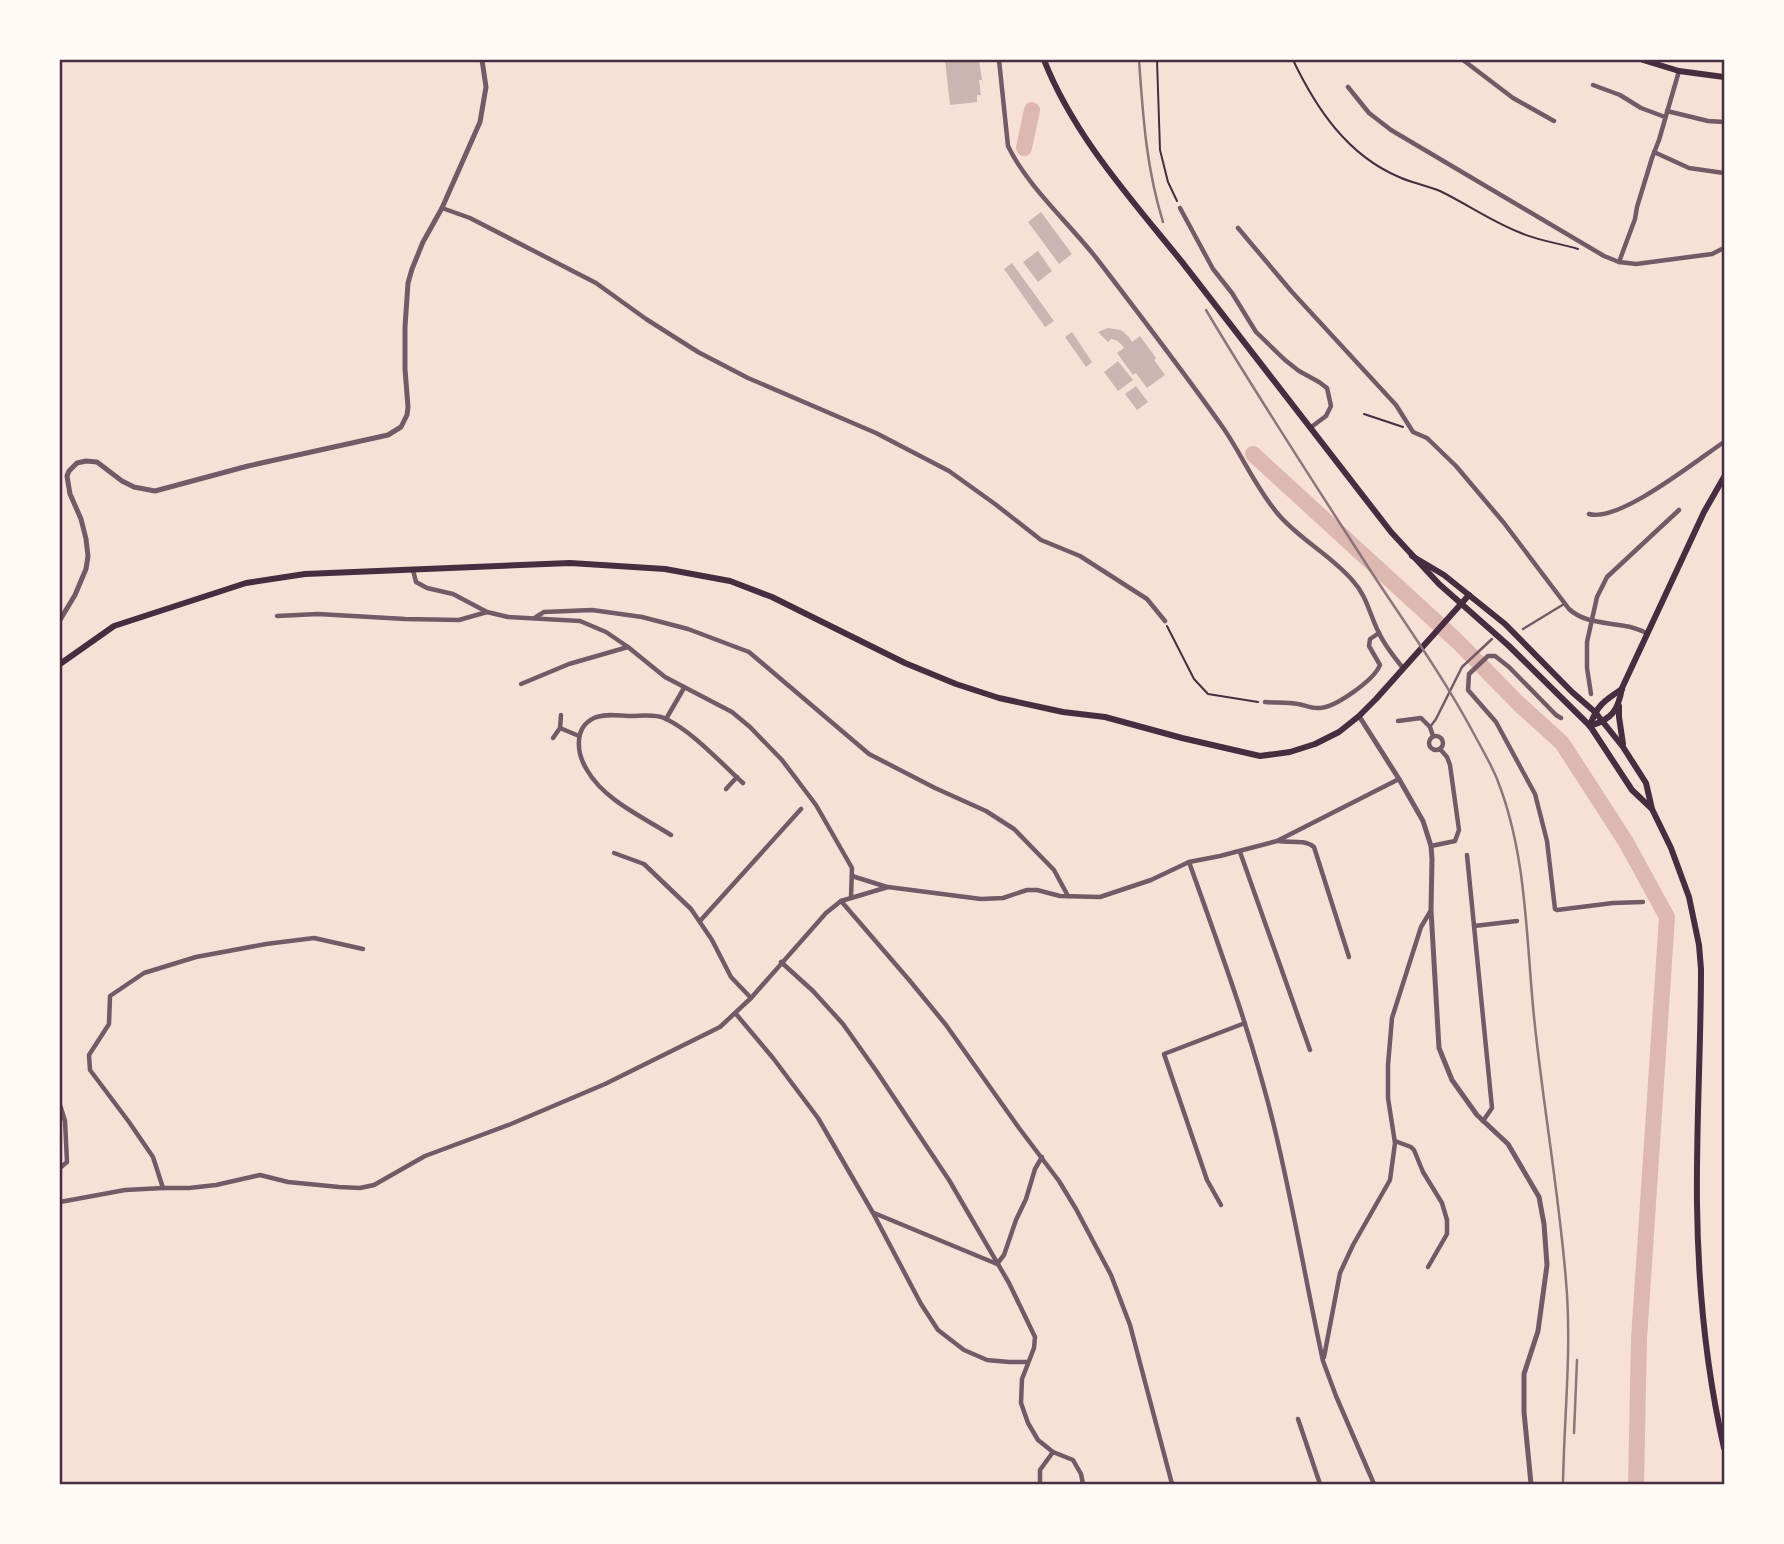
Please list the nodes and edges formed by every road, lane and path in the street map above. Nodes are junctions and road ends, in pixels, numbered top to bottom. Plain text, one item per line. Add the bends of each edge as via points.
1 (482, 60) edge
2 (999, 60) edge
3 (1044, 60) edge
4 (1157, 60) edge
5 (1293, 60) edge
6 (1463, 60) edge
7 (1643, 60) edge
8 (1679, 71) junction
9 (1724, 76) edge
10 (1593, 85) dead end
11 (1348, 88) dead end
12 (1666, 114) junction
13 (1554, 121) dead end
14 (1724, 122) edge
15 (1654, 152) junction
16 (1724, 173) edge
17 (442, 208) junction
18 (1180, 208) joint
19 (1238, 228) dead end
20 (1724, 248) edge
21 (1583, 251) dead end
22 (1619, 262) junction
23 (1364, 414) dead end
24 (1310, 428) junction
25 (1413, 432) junction
26 (1724, 442) edge
27 (1724, 477) edge
28 (1679, 510) dead end
29 (1589, 514) dead end
30 (1412, 556) junction
31 (413, 569) junction
32 (1469, 595) junction
33 (1462, 604) junction
34 (1564, 604) junction
35 (487, 612) junction
36 (277, 616) dead end
37 (536, 617) junction
38 (60, 620) edge
39 (1591, 620) junction
40 (1165, 621) joint
41 (1523, 629) dead end
42 (1378, 633) junction
43 (1648, 634) junction
44 (1492, 639) dead end
45 (628, 647) junction
46 (60, 664) edge
47 (1403, 668) junction
48 (521, 684) dead end
49 (684, 688) junction
50 (1622, 688) junction
51 (1591, 694) dead end
52 (1265, 702) joint
53 (1619, 704) junction
54 (1595, 712) junction
55 (561, 715) dead end
56 (1359, 716) junction
57 (1561, 718) dead end
58 (666, 719) junction
59 (1398, 721) dead end
60 (1604, 721) junction
61 (1590, 726) junction
62 (1430, 727) junction
63 (560, 728) junction
64 (579, 736) junction
65 (1433, 736) junction
66 (553, 738) dead end
67 (1623, 747) junction
68 (1440, 749) junction
69 (737, 777) junction
70 (1399, 779) junction
71 (743, 783) dead end
72 (726, 789) dead end
73 (801, 809) dead end
74 (1652, 809) junction
75 (671, 835) dead end
76 (1277, 841) junction
77 (1431, 846) junction
78 (1240, 852) junction
79 (614, 853) dead end
80 (1467, 855) dead end
81 (1189, 862) junction
82 (852, 876) junction
83 (888, 887) junction
84 (1068, 896) junction
85 (851, 898) junction
86 (841, 901) junction
87 (1643, 902) dead end
88 (1431, 910) junction
89 (700, 921) junction
90 (1517, 921) dead end
91 (1474, 926) junction
92 (363, 949) dead end
93 (1349, 957) dead end
94 (781, 962) junction
95 (751, 998) junction
96 (736, 1014) junction
97 (1245, 1023) junction
98 (1310, 1050) dead end
99 (60, 1105) edge
100 (1483, 1121) junction
101 (1395, 1141) junction
102 (1042, 1157) junction
103 (60, 1168) edge
104 (163, 1188) junction
105 (60, 1202) edge
106 (1221, 1205) dead end
107 (873, 1213) junction
108 (997, 1264) junction
109 (1428, 1267) dead end
110 (1324, 1361) junction
111 (1028, 1362) junction
112 (1298, 1419) dead end
113 (1724, 1448) edge
114 (1053, 1452) junction
115 (1040, 1485) edge
116 (1083, 1485) edge
117 (1172, 1485) edge
118 (1320, 1485) edge
119 (1374, 1485) edge
120 (1531, 1485) edge

1 - 17 street via 486,87 480,122
2 - 42 street via 1008,146 1014,159 1097,259 1226,432 1277,513 1356,584
3 - 24 main road via 1074,120 1115,180
4 - 18 path via 1160,150
5 - 21 path via 1325,117 1374,163 1522,234
6 - 13 street via 1513,98
7 - 8 main road
8 - 9 main road
8 - 12 street
10 - 12 street via 1620,94 1641,108
11 - 22 street via 1391,130
12 - 14 street
12 - 15 street
15 - 16 street via 1689,168
15 - 22 street
17 - 38 street via 408,283 408,407 401,427 388,435 155,491 122,481 97,462 77,463 69,471 68,482 88,556 78,588
17 - 40 street via 596,283 698,352 748,378 876,433 949,471 1041,540 1080,556 1147,599
18 - 24 street via 1213,269 1256,332 1285,360 1327,388 1331,405 1326,416
19 - 25 street via 1396,405
20 - 22 street via 1712,254 1648,263
23 - 25 path
24 - 30 main road
25 - 34 street via 1427,438 1456,466
26 - 29 street via 1637,501 1604,515
27 - 43 main road
28 - 39 street via 1607,577
30 - 32 main road
30 - 33 main road
31 - 35 street via 416,582
31 - 46 main road via 305,574 246,583 114,626
31 - 56 main road via 570,563 665,569 730,581 956,684 999,698 1105,718 1259,756 1315,744
32 - 33 main road
32 - 54 main road
33 - 47 main road
33 - 61 main road
34 - 39 street
34 - 41 street
35 - 36 street via 458,620
35 - 37 street
37 - 45 street via 579,621
37 - 84 street via 544,612 592,610 642,617 749,652 869,754 986,811 1014,830 1054,870
39 - 43 street
39 - 51 street via 1587,651
40 - 52 path via 1194,679 1208,694
42 - 47 street
42 - 52 street via 1369,646 1380,665 1378,672 1329,708
43 - 50 main road
44 - 62 street via 1462,667
45 - 48 street
45 - 49 street
47 - 56 main road
49 - 58 street
49 - 82 street via 732,712 782,760 838,841
50 - 53 main road
50 - 54 main road
53 - 60 main road
53 - 67 main road
54 - 60 main road
54 - 61 main road
55 - 63 street
56 - 70 street
57 - 87 street via 1493,655 1468,677 1470,692 1496,722 1538,801 1555,909
58 - 64 street via 607,716 593,719
58 - 69 street
59 - 62 street via 1421,718
60 - 61 main road
60 - 67 main road
61 - 74 main road via 1632,790
62 - 65 street
63 - 64 street
63 - 66 street
64 - 75 street via 578,749 597,785
65 - 68 street via 1442,740
65 - 68 street via 1430,747
67 - 74 main road via 1646,783
68 - 77 street via 1450,765 1460,831 1455,841
69 - 71 street
69 - 72 street
70 - 76 street
70 - 77 street via 1423,821
73 - 89 street
74 - 113 main road via 1689,897 1699,945 1697,1206 1705,1328
76 - 78 street
76 - 93 street via 1308,842 1314,847
77 - 88 street
78 - 81 street
78 - 98 street
79 - 89 street via 644,864
80 - 91 street
81 - 84 street via 1100,897
81 - 97 street
82 - 83 street
82 - 85 street
83 - 84 street via 981,899 1027,890
83 - 85 street
85 - 86 street
86 - 94 street
86 - 102 street via 939,1016
88 - 100 street via 1439,1048 1452,1080
88 - 101 street via 1421,927 1392,1018 1388,1098
89 - 95 street via 732,977
90 - 91 street
91 - 100 street via 1492,1108
92 - 104 street via 314,938 196,957 144,973 110,996 109,1024 89,1055 90,1070 153,1157
94 - 95 street
94 - 108 street via 843,1024 949,1180
95 - 96 street
96 - 104 street via 711,1032 605,1084 425,1156 374,1185 339,1187 260,1175 216,1185
96 - 107 street via 818,1118
97 - 106 street via 1164,1054 1207,1180
97 - 110 street via 1274,1127
99 - 103 street via 66,1162
100 - 120 street via 1508,1143 1524,1170 1539,1197 1544,1224 1548,1265 1538,1331 1524,1374
101 - 109 street via 1414,1150 1447,1220 1447,1234
101 - 110 street via 1390,1180 1340,1273
102 - 108 street
102 - 117 street via 1111,1275 1130,1325
104 - 105 street
107 - 108 street
107 - 111 street via 938,1329 964,1350 987,1360
108 - 111 street via 1035,1336
110 - 119 street
111 - 114 street via 1021,1403 1038,1440
112 - 118 street
114 - 115 street via 1040,1470
114 - 116 street via 1073,1460

